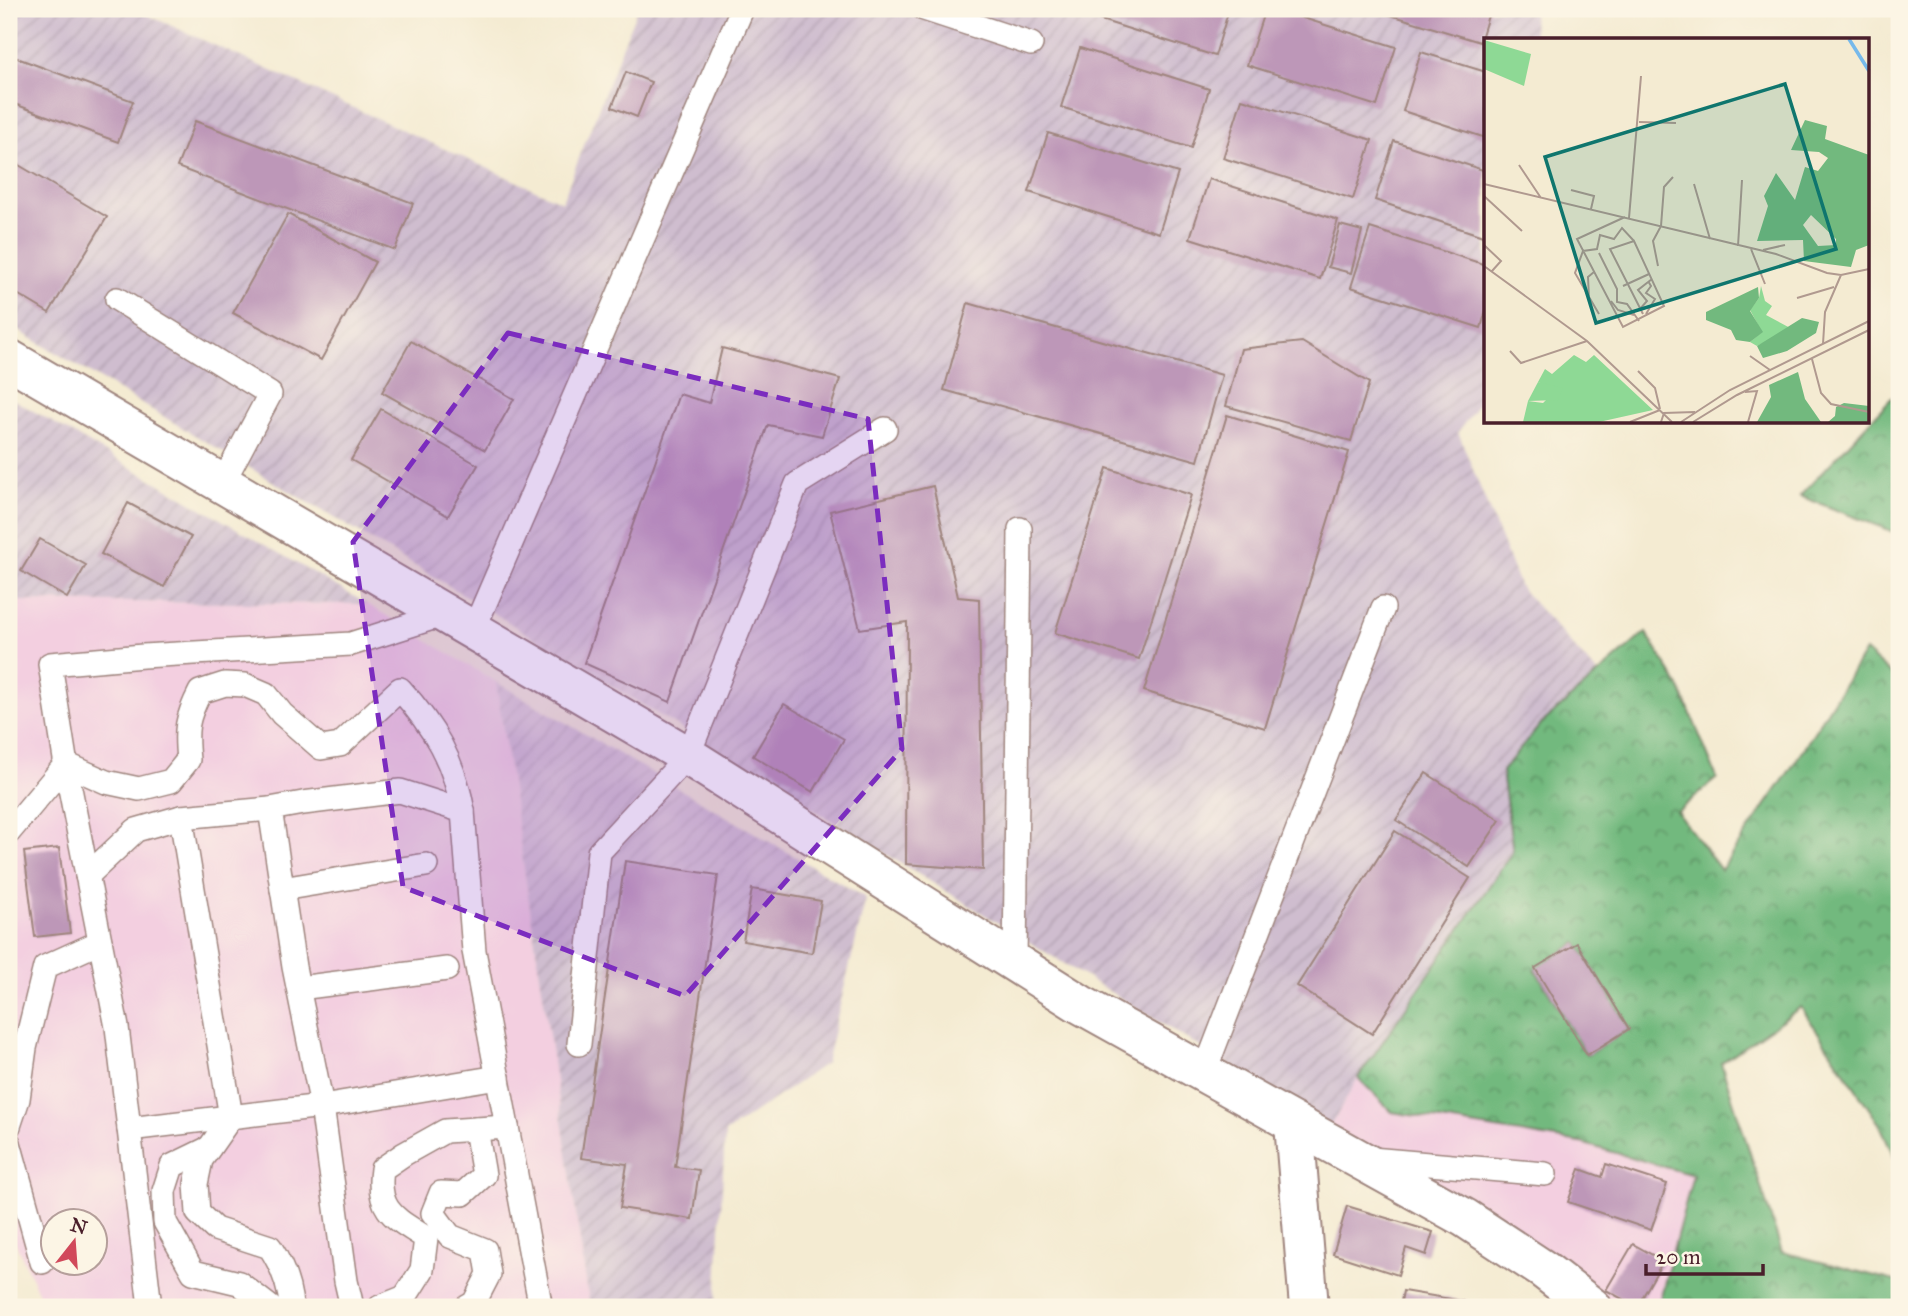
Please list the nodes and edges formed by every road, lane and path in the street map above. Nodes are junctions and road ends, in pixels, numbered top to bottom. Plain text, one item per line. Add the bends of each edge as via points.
1 (742, 9) edge
2 (924, 9) edge
3 (1031, 44) dead end
4 (117, 299) dead end
5 (9, 359) edge
6 (886, 429) dead end
7 (222, 484) junction
8 (1020, 529) dead end
9 (1383, 608) dead end
10 (459, 622) junction
11 (688, 756) junction
12 (66, 764) junction
13 (270, 809) junction
14 (463, 811) junction
15 (181, 817) junction
16 (9, 832) edge
17 (426, 865) dead end
18 (87, 876) junction
19 (282, 889) junction
20 (100, 942) junction
21 (1015, 964) junction
22 (447, 970) dead end
23 (299, 988) junction
24 (579, 1044) dead end
25 (1204, 1073) junction
26 (498, 1077) junction
27 (322, 1106) junction
28 (231, 1117) junction
29 (1294, 1124) junction
30 (9, 1126) edge
31 (507, 1127) junction
32 (129, 1129) junction
33 (476, 1129) junction
34 (9, 1143) edge
35 (209, 1148) junction
36 (1354, 1157) junction
37 (1545, 1174) dead end
38 (38, 1248) edge
39 (150, 1307) edge
40 (270, 1307) edge
41 (291, 1307) edge
42 (352, 1307) edge
43 (380, 1307) edge
44 (467, 1307) edge
45 (539, 1307) edge
46 (1308, 1307) edge
47 (1592, 1307) edge

1 - 10 lane
2 - 3 lane
4 - 7 lane via 270,394
5 - 7 street
6 - 11 lane via 797,484
7 - 10 street
8 - 21 lane
9 - 25 lane
10 - 11 street
10 - 12 lane via 351,644 50,664
11 - 21 street
11 - 24 lane via 599,852
12 - 14 lane via 106,782 139,789 171,781 188,760 189,712 200,692 225,684 245,685 266,694 321,748 340,745 400,689 444,750
12 - 16 lane
12 - 18 lane
13 - 14 lane via 400,791
13 - 15 lane
13 - 19 lane
14 - 26 lane via 474,951
15 - 18 lane via 136,830
15 - 28 lane
17 - 19 lane
18 - 20 lane
19 - 23 lane
20 - 30 lane via 45,967
20 - 32 lane via 117,1027
21 - 25 street
22 - 23 lane
23 - 27 lane
25 - 29 street
26 - 27 lane
26 - 31 lane
27 - 28 lane
27 - 42 lane
28 - 32 lane
28 - 35 lane
29 - 36 street
29 - 46 street
31 - 33 lane
31 - 45 lane
32 - 39 lane
33 - 43 lane via 445,1131 382,1169 379,1188 390,1214 426,1238 422,1270 405,1297
33 - 44 lane via 484,1175 463,1194 441,1193 433,1213 450,1236 485,1250 489,1274 474,1303
34 - 38 lane
35 - 40 lane via 172,1166 164,1191 165,1223 193,1272 239,1283
35 - 41 lane via 196,1184 198,1213 215,1229 271,1247 283,1269
36 - 37 lane
36 - 47 street via 1465,1218

